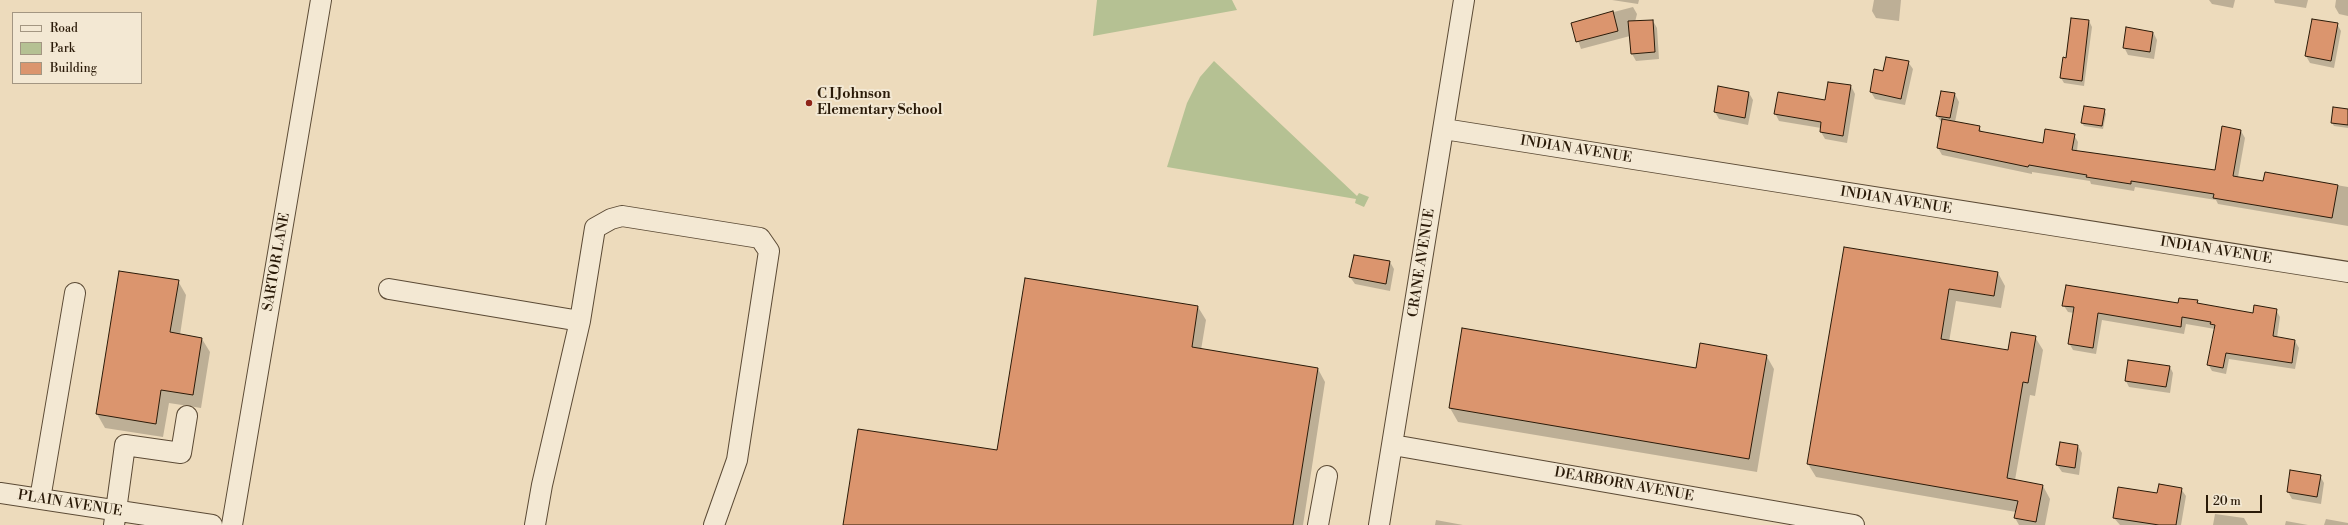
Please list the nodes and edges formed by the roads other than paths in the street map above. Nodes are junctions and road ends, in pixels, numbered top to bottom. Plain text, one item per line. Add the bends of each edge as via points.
1 (321, 0) edge
2 (1464, 0) edge
3 (1444, 129) junction
4 (2348, 272) edge
5 (389, 289) dead end
6 (75, 293) dead end
7 (580, 321) junction
8 (187, 416) dead end
9 (1393, 445) junction
10 (1327, 476) dead end
11 (0, 493) edge
12 (40, 499) junction
13 (115, 518) edge
14 (212, 525) edge
15 (232, 525) edge
16 (535, 525) edge
17 (714, 525) edge
18 (1318, 525) edge
19 (1379, 525) edge
20 (1854, 525) edge

1 - 15 street, SARTOR LANE
2 - 3 street, CRANE AVENUE
3 - 4 street, INDIAN AVENUE
3 - 9 street, CRANE AVENUE
5 - 7 street
6 - 12 street
7 - 16 street
7 - 17 street via 595,228 612,219 622,216 760,238 769,251 737,460
8 - 13 street via 181,453 125,444
9 - 19 street, CRANE AVENUE
9 - 20 street, DEARBORN AVENUE
10 - 18 street
11 - 12 street, PLAIN AVENUE
12 - 13 street, PLAIN AVENUE
13 - 14 street, PLAIN AVENUE

